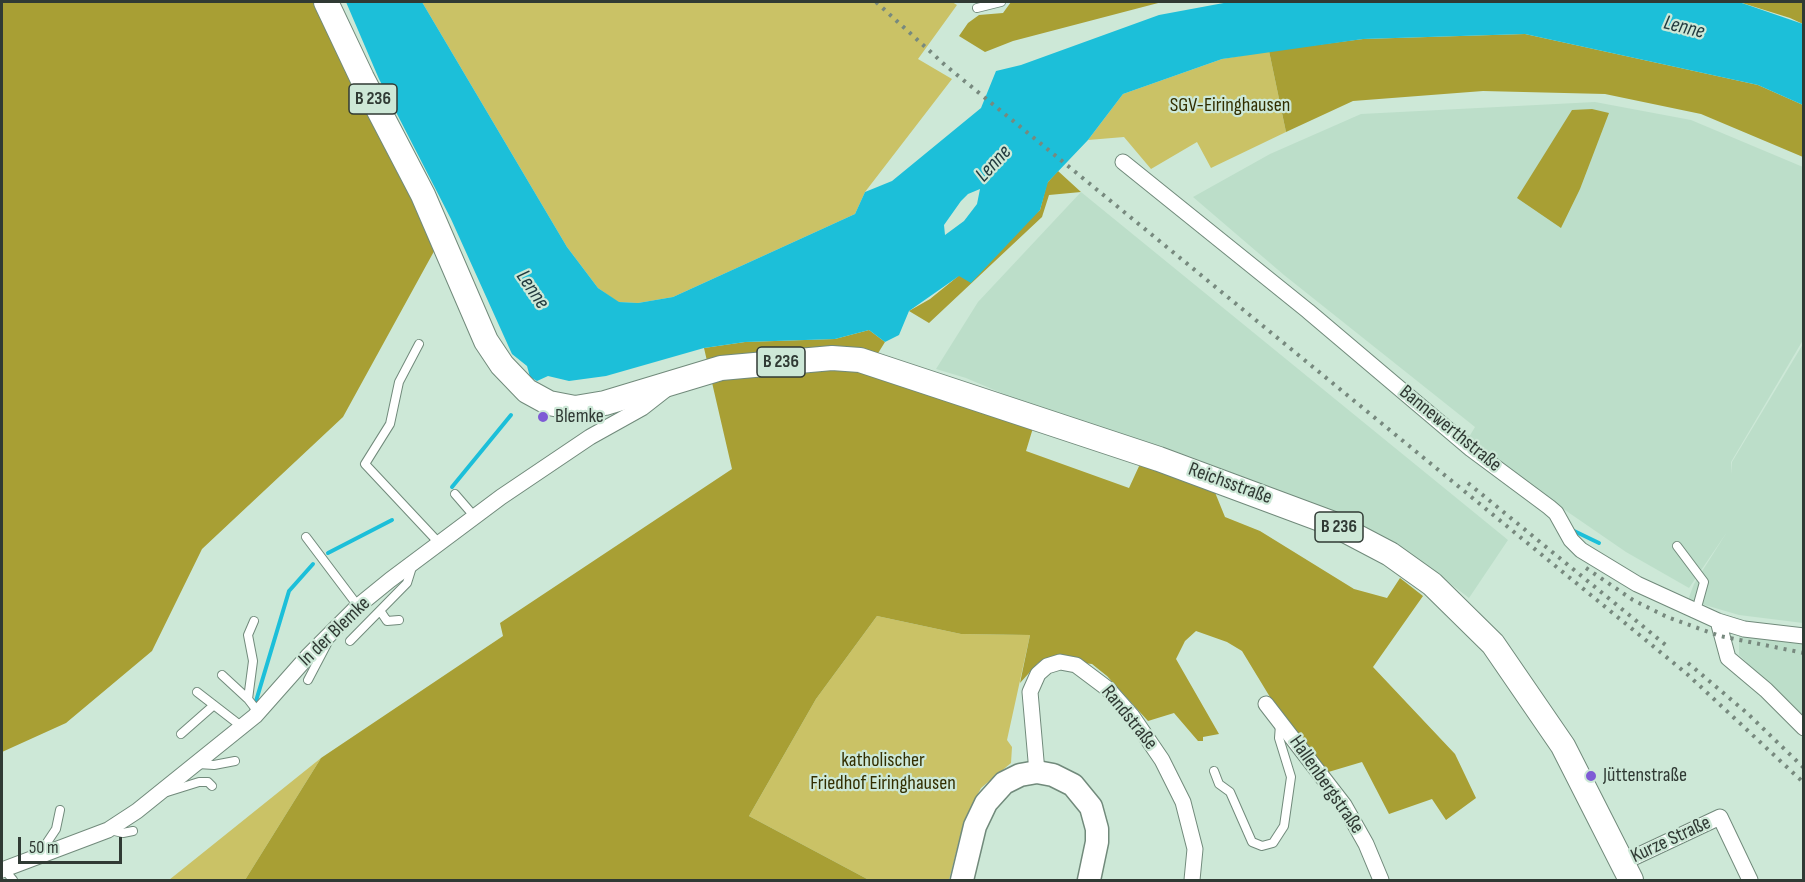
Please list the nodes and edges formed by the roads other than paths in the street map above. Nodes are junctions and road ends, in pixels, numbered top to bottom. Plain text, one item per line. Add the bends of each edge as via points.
1 (326, 2) edge
2 (1001, 2) edge
3 (977, 8) dead end
4 (1123, 162) dead end
5 (419, 344) dead end
6 (667, 384) junction
7 (455, 494) dead end
8 (474, 516) junction
9 (306, 537) dead end
10 (439, 543) junction
11 (1677, 546) dead end
12 (413, 564) junction
13 (358, 606) junction
14 (1696, 611) junction
15 (381, 612) junction
16 (399, 620) dead end
17 (254, 621) dead end
18 (1718, 621) junction
19 (331, 633) junction
20 (1803, 636) edge
21 (350, 641) dead end
22 (222, 675) dead end
23 (308, 680) dead end
24 (197, 692) dead end
25 (248, 699) junction
26 (1266, 704) dead end
27 (214, 705) junction
28 (258, 712) junction
29 (1281, 722) junction
30 (241, 726) junction
31 (1803, 728) edge
32 (181, 734) dead end
33 (235, 761) dead end
34 (194, 764) junction
35 (1214, 771) dead end
36 (1037, 772) junction
37 (212, 786) dead end
38 (159, 792) junction
39 (60, 810) dead end
40 (108, 830) junction
41 (133, 831) dead end
42 (39, 855) junction
43 (1627, 872) edge
44 (6, 873) edge
45 (1377, 877) edge
46 (962, 880) edge
47 (1089, 880) edge
48 (1192, 880) edge
49 (1750, 880) edge

1 - 6 main road, B 236 via 423,195 486,341 508,373 540,398 575,408 605,404
2 - 3 lane
4 - 14 street, Bannewerthstraße via 1471,448 1549,507 1571,540 1613,571
5 - 10 lane via 399,382 390,424 365,464
6 - 8 street, In der Blemke via 657,398
6 - 43 main road, Reichsstraße / B 236 via 732,366 832,358 860,360 1159,459 1331,522 1390,554 1432,584 1493,644 1563,746
7 - 8 lane
8 - 10 street, In der Blemke
9 - 13 lane
10 - 12 street, In der Blemke
11 - 14 lane via 1704,582
12 - 13 street, In der Blemke
12 - 15 lane via 406,583
13 - 19 street, In der Blemke
14 - 18 street, Bannewerthstraße
15 - 16 lane via 387,621
15 - 21 lane
17 - 25 lane via 248,635 253,661
18 - 20 street, Bannewerthstraße
18 - 31 street via 1728,658
19 - 23 lane
19 - 28 street, In der Blemke
22 - 25 lane
24 - 27 lane
25 - 28 lane
26 - 29 street, Hallenbergstraße
27 - 30 lane
27 - 32 lane
28 - 30 street, In der Blemke
29 - 35 lane via 1279,738 1291,777 1284,826 1273,843 1262,846 1252,842 1230,792 1219,784
29 - 45 street, Hallenbergstraße via 1344,805 1366,844
30 - 34 street, In der Blemke
33 - 34 lane
34 - 38 street, In der Blemke
36 - 46 main road via 1004,783 986,803 975,826
36 - 47 main road via 1073,785 1091,807 1097,842
36 - 48 street, Randstraße via 1030,692 1038,674 1047,666 1060,662 1076,665 1108,689 1162,760 1188,821 1195,849
37 - 38 lane via 198,782
38 - 40 street, In der Blemke
39 - 42 lane via 56,829
40 - 41 lane
40 - 42 street, In der Blemke
42 - 44 street, In der Blemke
43 - 49 street, Kurze Straße via 1720,817

